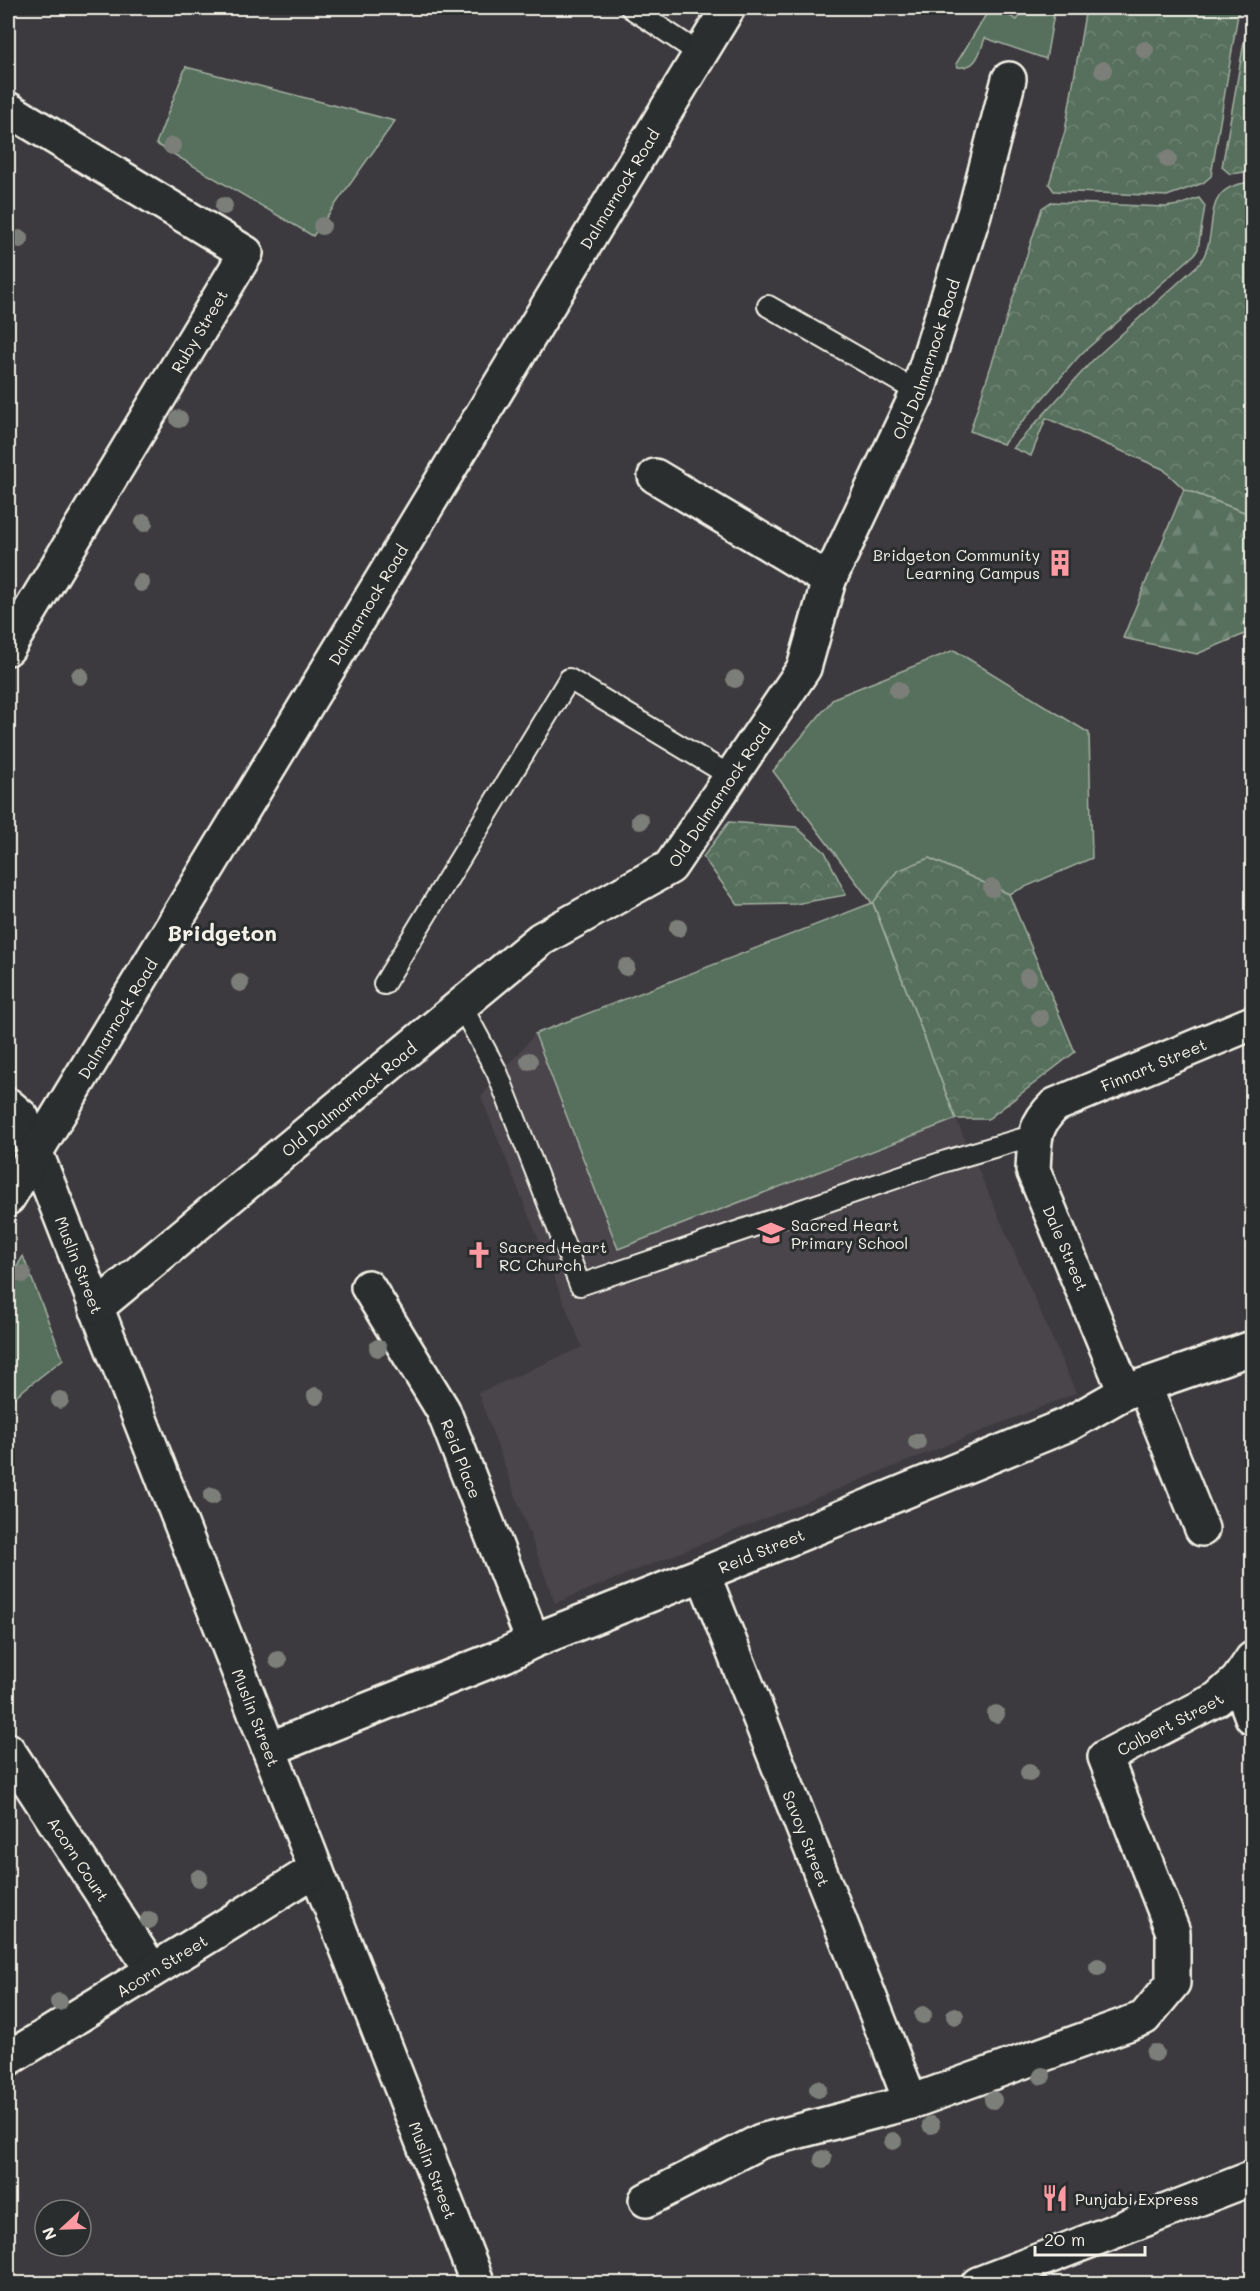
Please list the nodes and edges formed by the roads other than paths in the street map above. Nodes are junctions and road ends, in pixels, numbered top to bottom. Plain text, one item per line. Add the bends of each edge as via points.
1 (631, 8) edge
2 (728, 8) edge
3 (700, 54) junction
4 (1009, 79) dead end
5 (8, 109) edge
6 (768, 306) dead end
7 (918, 392) junction
8 (655, 476) dead end
9 (829, 580) junction
10 (8, 648) edge
11 (732, 777) junction
12 (384, 984) dead end
13 (460, 1005) junction
14 (1252, 1023) edge
15 (8, 1105) edge
16 (1055, 1105) joint
17 (1035, 1135) junction
18 (35, 1152) junction
19 (8, 1198) edge
20 (368, 1287) dead end
21 (96, 1308) junction
22 (1252, 1348) edge
23 (1135, 1388) junction
24 (1202, 1529) dead end
25 (703, 1574) junction
26 (533, 1641) junction
27 (1245, 1670) edge
28 (1252, 1717) edge
29 (269, 1749) junction
30 (8, 1750) edge
31 (316, 1869) junction
32 (152, 1970) junction
33 (8, 2059) edge
34 (911, 2102) junction
35 (1252, 2178) edge
36 (646, 2200) dead end
37 (478, 2283) edge
38 (978, 2283) edge

1 - 3 lane
2 - 3 street, Dalmarnock Road
3 - 18 street, Dalmarnock Road
4 - 7 street, Old Dalmarnock Road via 974,214
5 - 10 street, Ruby Street via 246,253
6 - 7 lane
7 - 9 street, Old Dalmarnock Road
8 - 9 street
9 - 11 street, Old Dalmarnock Road via 804,668
11 - 12 lane via 569,678
11 - 13 street, Old Dalmarnock Road via 670,867 541,939
13 - 17 lane via 498,1072 580,1285 946,1161
13 - 21 street, Old Dalmarnock Road
14 - 16 street, Finnart Street
15 - 18 street, Muslin Street via 22,1117
16 - 17 street, Dale Street via 1042,1117
17 - 23 street, Dale Street via 1033,1170
18 - 19 street, Dalmarnock Road
18 - 21 street, Muslin Street
20 - 26 street, Reid Place via 443,1410
21 - 29 street, Muslin Street
22 - 23 street, Reid Street
23 - 24 street, Dale Street
23 - 25 street, Reid Street via 1069,1424
25 - 26 street, Reid Street
25 - 34 street, Savoy Street
26 - 29 street, Reid Street
27 - 28 street
27 - 34 street, Colbert Street via 1217,1698 1105,1757 1173,1932 1173,1983 1144,2018
29 - 31 street, Muslin Street
30 - 32 street, Acorn Court
31 - 32 street, Acorn Street
31 - 37 street, Muslin Street
32 - 33 street, Acorn Street
34 - 36 street via 761,2140
35 - 38 street

